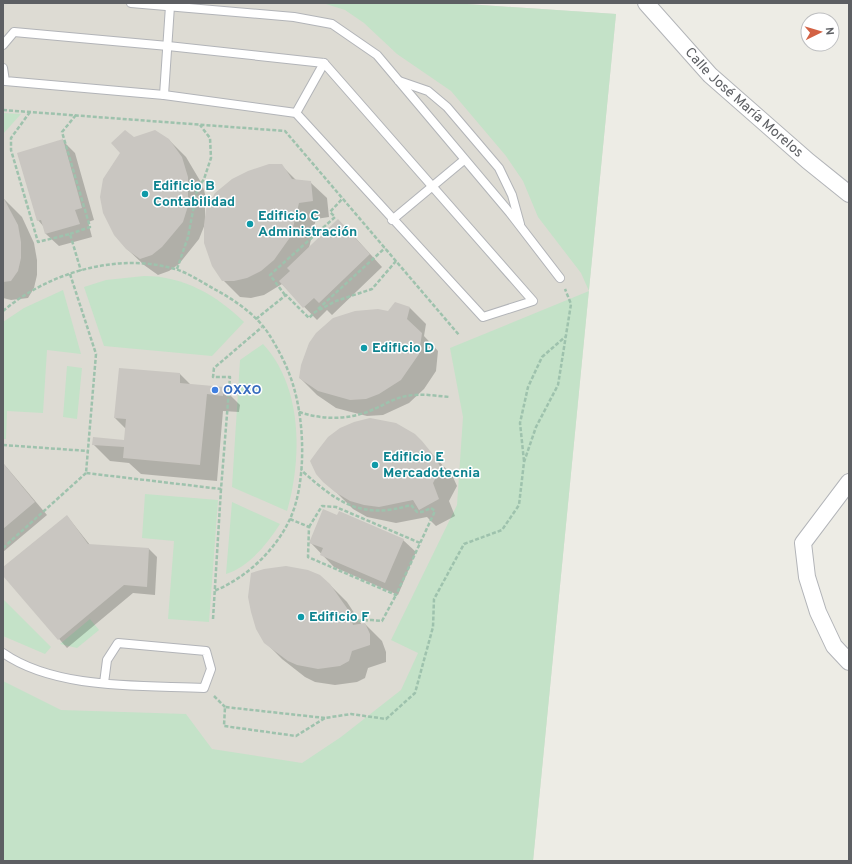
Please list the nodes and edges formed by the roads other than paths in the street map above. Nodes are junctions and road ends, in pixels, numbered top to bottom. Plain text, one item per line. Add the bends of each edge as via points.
1 (131, 3) edge
2 (646, 3) edge
3 (170, 6) junction
4 (3, 45) edge
5 (168, 46) junction
6 (324, 63) junction
7 (3, 68) edge
8 (398, 81) junction
9 (164, 95) junction
10 (296, 113) junction
11 (464, 160) junction
12 (432, 186) junction
13 (849, 194) edge
14 (392, 220) junction
15 (521, 227) junction
16 (560, 278) road end
17 (849, 482) edge
18 (3, 653) edge
19 (848, 660) edge
20 (104, 683) junction

1 - 3 lane
2 - 13 street, Calle José María Morelos via 710,75
3 - 5 lane
3 - 8 lane via 294,17 332,24 377,55
4 - 5 lane via 14,32
5 - 6 lane
5 - 9 lane
6 - 10 lane
6 - 12 lane
7 - 9 lane via 5,81
8 - 11 lane
8 - 15 lane via 428,91 447,107 499,168 512,195
9 - 10 lane
10 - 14 lane
11 - 12 lane
11 - 15 lane
12 - 14 lane
12 - 14 lane via 533,301 483,317
15 - 16 lane
17 - 19 street via 803,543 806,577 818,612 834,646
18 - 20 lane via 44,674
20 - 20 lane via 204,688 210,669 206,651 118,643 107,660

